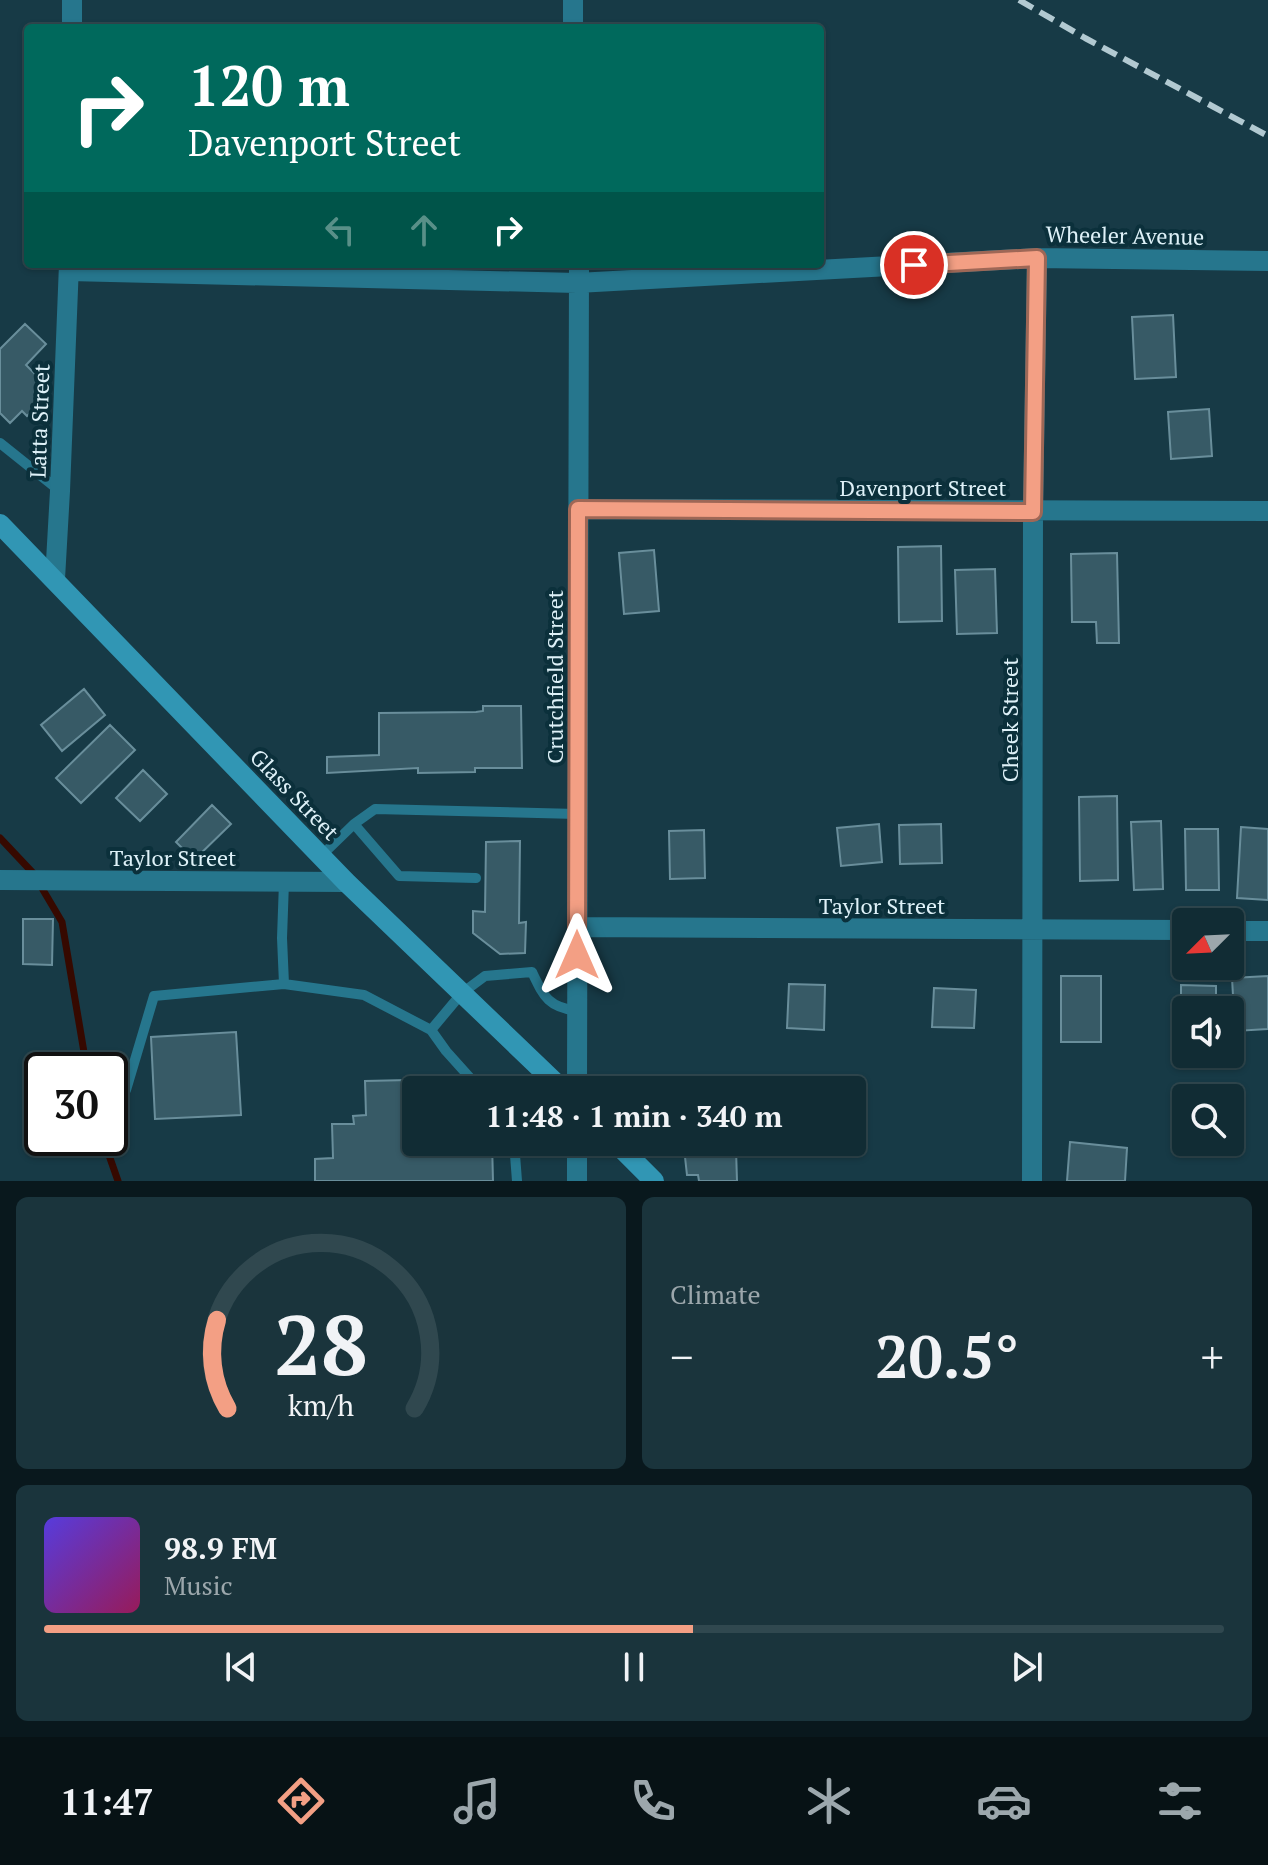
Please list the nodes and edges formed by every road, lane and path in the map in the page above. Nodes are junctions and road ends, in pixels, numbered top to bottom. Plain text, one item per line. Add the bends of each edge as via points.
1 (72, 0) edge
2 (573, 0) edge
3 (72, 24) edge
4 (573, 24) edge
5 (1037, 258) junction
6 (1268, 261) edge
7 (824, 265) edge
8 (69, 268) edge
9 (731, 268) edge
10 (578, 273) edge
11 (0, 443) edge
12 (60, 491) junction
13 (578, 509) junction
14 (1268, 511) edge
15 (1033, 512) junction
16 (0, 524) edge
17 (55, 579) junction
18 (577, 814) junction
19 (354, 824) junction
20 (321, 856) junction
21 (476, 878) dead end
22 (0, 880) edge
23 (284, 882) junction
24 (346, 882) junction
25 (577, 927) junction
26 (1033, 929) junction
27 (1172, 930) edge
28 (1244, 931) edge
29 (1268, 931) edge
30 (284, 984) junction
31 (462, 993) junction
32 (577, 1011) junction
33 (431, 1030) junction
34 (468, 1076) edge
35 (548, 1076) edge
36 (577, 1076) edge
37 (128, 1083) edge
38 (515, 1156) edge
39 (577, 1156) edge
40 (629, 1156) edge
41 (517, 1181) edge
42 (577, 1181) edge
43 (654, 1181) edge
44 (1032, 1181) edge

1 - 3 street
2 - 4 street
5 - 6 street, Wheeler Avenue
5 - 7 street, Wheeler Avenue
5 - 15 street, Cheek Street
8 - 10 street, Wheeler Avenue
8 - 12 street, Latta Street
9 - 10 street, Wheeler Avenue
10 - 13 street, Crutchfield Street
11 - 12 lane
12 - 17 street, Latta Street
13 - 15 street, Davenport Street
13 - 18 street, Crutchfield Street
14 - 15 street, Davenport Street
15 - 26 street, Cheek Street
16 - 17 main road, Glass Street
17 - 20 main road, Glass Street
18 - 19 lane via 375,809
18 - 25 street, Crutchfield Street
19 - 20 lane
19 - 21 lane via 399,876
20 - 24 main road, Glass Street
22 - 23 street, Taylor Street
23 - 24 street, Taylor Street
23 - 30 lane
24 - 31 main road, Glass Street
25 - 26 street, Taylor Street
25 - 32 street, Crutchfield Street
26 - 27 street, Taylor Street
26 - 44 street, Cheek Street
28 - 29 street
30 - 33 lane via 364,995
30 - 37 lane via 154,996
31 - 32 lane via 485,976 532,972 544,996 559,1009
31 - 33 lane
31 - 35 main road, Glass Street
32 - 36 street, Crutchfield Street
33 - 34 lane
38 - 41 lane
39 - 42 street
40 - 43 main road

